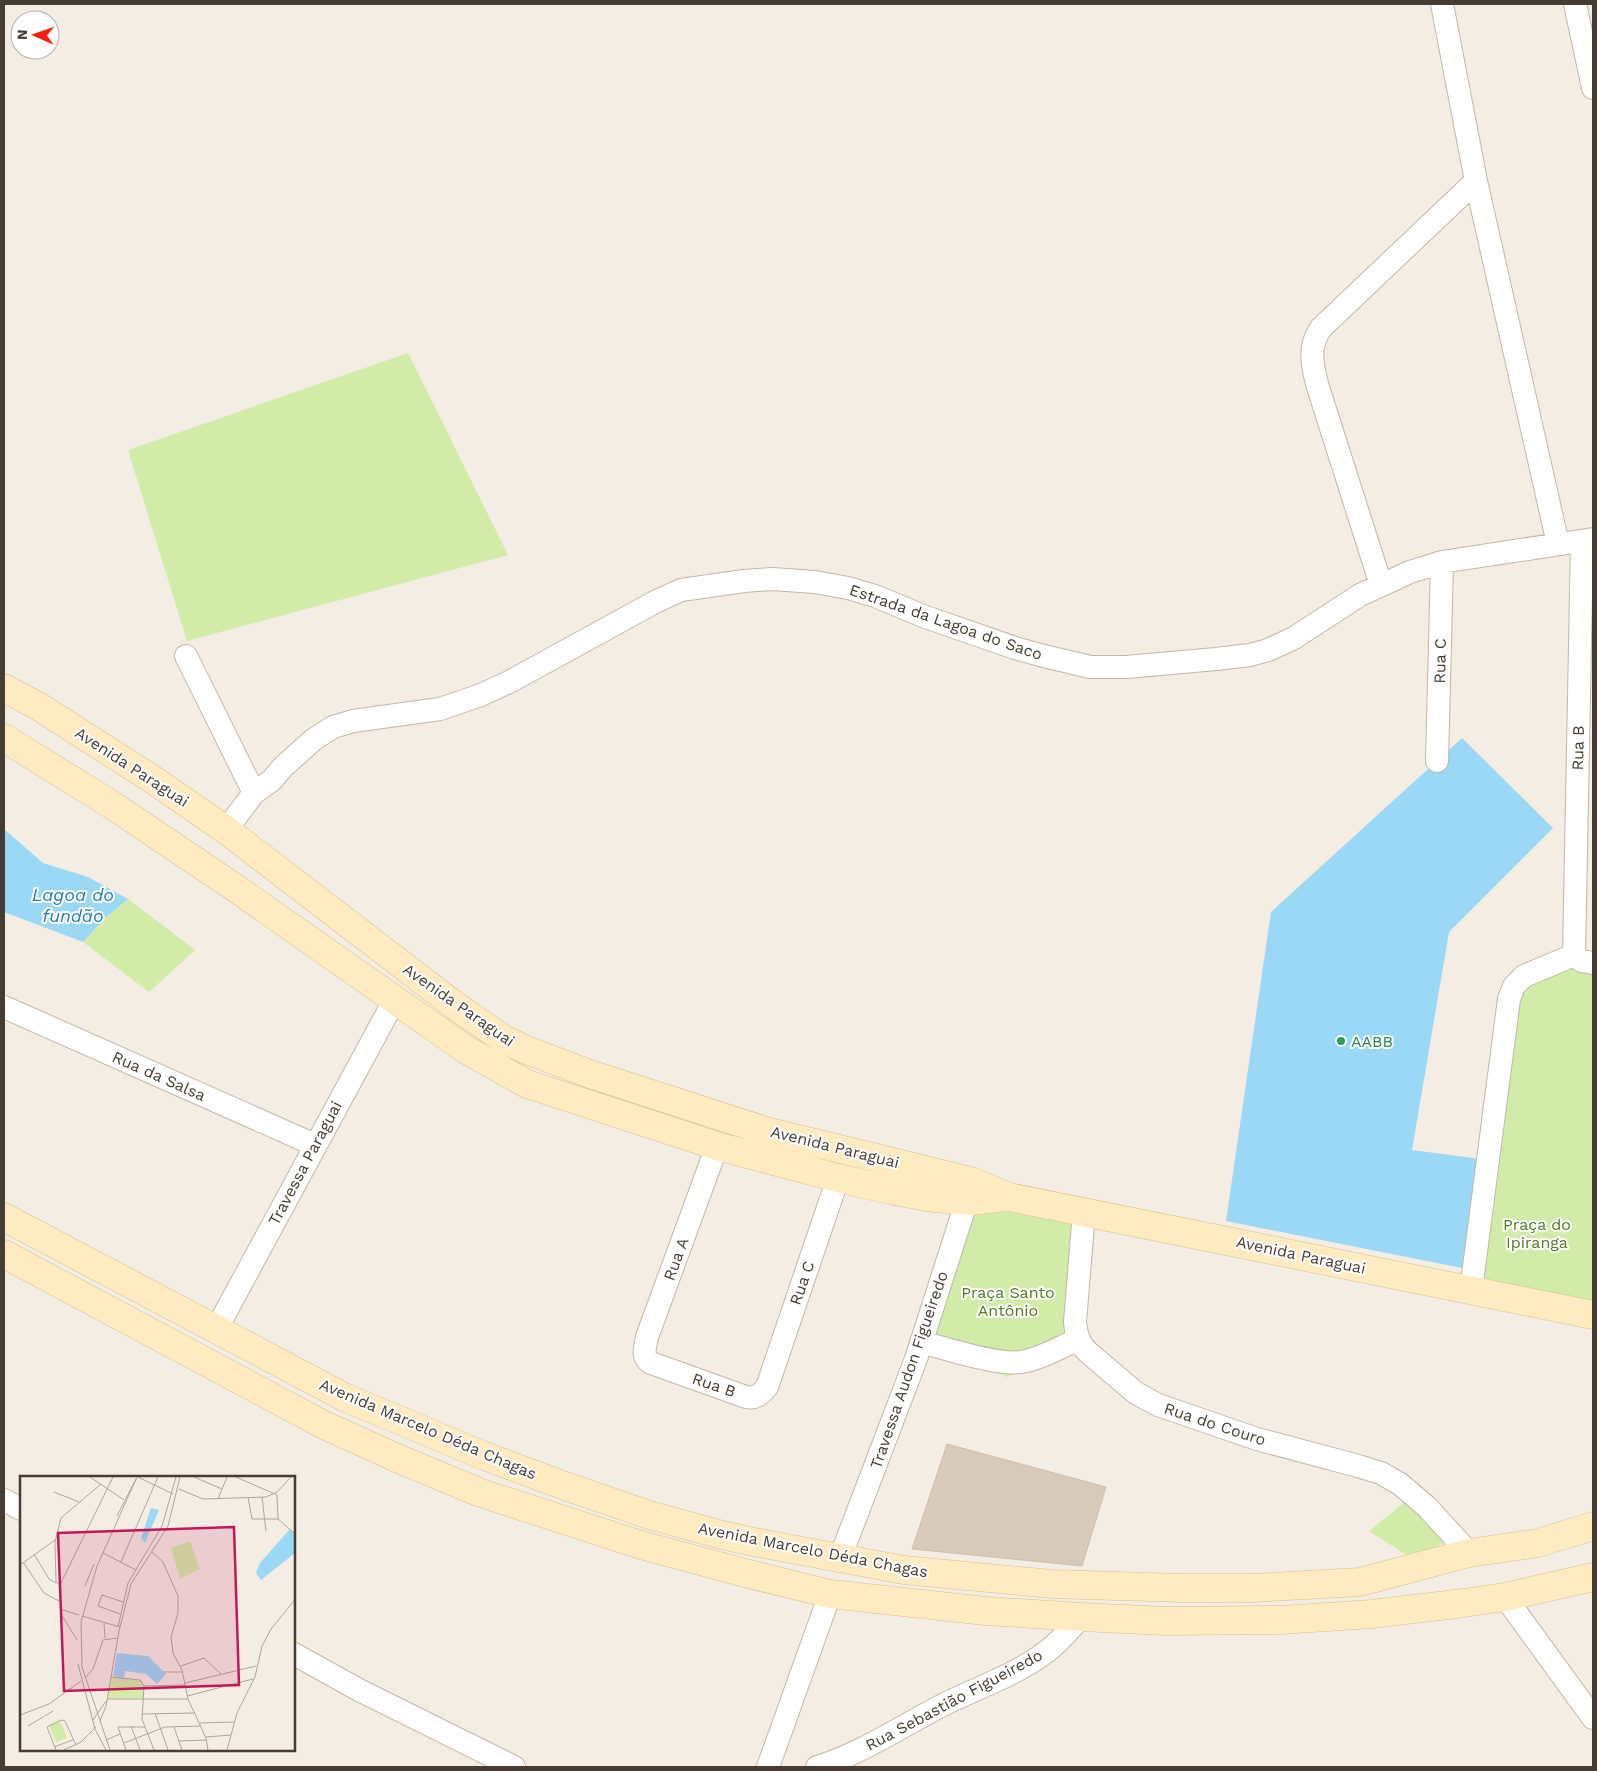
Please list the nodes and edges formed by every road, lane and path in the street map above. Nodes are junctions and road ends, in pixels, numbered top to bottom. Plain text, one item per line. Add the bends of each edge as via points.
1 (1442, 4) edge
2 (1575, 4) edge
3 (1593, 88) edge
4 (1476, 181) junction
5 (1588, 540) edge
6 (1558, 544) junction
7 (1442, 562) junction
8 (1381, 585) junction
9 (186, 656) dead end
10 (4, 688) edge
11 (4, 738) edge
12 (1437, 761) dead end
13 (254, 793) junction
14 (226, 830) junction
15 (1584, 959) edge
16 (395, 999) junction
17 (4, 1007) edge
18 (315, 1145) junction
19 (717, 1146) junction
20 (838, 1178) junction
21 (969, 1190) junction
22 (1084, 1212) junction
23 (4, 1218) edge
24 (4, 1254) edge
25 (112, 1274) junction
26 (1470, 1290) junction
27 (146, 1292) junction
28 (96, 1303) junction
29 (1593, 1315) edge
30 (132, 1322) junction
31 (217, 1328) junction
32 (1079, 1339) junction
33 (921, 1342) junction
34 (659, 1366) joint
35 (766, 1387) joint
36 (4, 1500) edge
37 (20, 1508) edge
38 (1593, 1526) edge
39 (722, 1535) junction
40 (754, 1542) junction
41 (1469, 1553) junction
42 (840, 1558) junction
43 (715, 1565) junction
44 (745, 1573) junction
45 (1593, 1577) edge
46 (830, 1594) junction
47 (1505, 1597) junction
48 (1081, 1617) junction
49 (295, 1655) edge
50 (1593, 1718) edge
51 (514, 1767) edge
52 (768, 1767) edge
53 (817, 1767) edge

1 - 4 street
2 - 3 street
4 - 6 street
4 - 8 street via 1321,328 1313,344 1312,361 1317,384
5 - 6 street, Estrada da Lagoa do Saco
5 - 15 street, Rua B
6 - 7 street, Estrada da Lagoa do Saco
7 - 8 street, Estrada da Lagoa do Saco
7 - 12 street, Rua C
8 - 13 street, Estrada da Lagoa do Saco via 1294,638 1268,650 1225,658 1126,667 1090,667 1066,662 1015,648 875,596 815,582 772,579 681,590 511,682 480,695 440,709 353,721 333,727 313,740
9 - 13 street
10 - 14 main road, Avenida Paraguai via 46,711
11 - 16 main road, Avenida Paraguai via 112,805
13 - 14 street, Estrada da Lagoa do Saco
14 - 21 main road, Avenida Paraguai via 457,1008 524,1049 766,1131
15 - 26 street via 1524,976 1514,986 1509,999
16 - 18 street, Travessa Paraguai
16 - 19 main road, Avenida Paraguai via 465,1049 527,1084
17 - 18 street, Rua da Salsa
18 - 31 street, Travessa Paraguai
19 - 20 main road, Avenida Paraguai
19 - 34 street, Rua A via 647,1338 646,1359
20 - 21 main road, Avenida Paraguai via 933,1198
20 - 35 street, Rua C
21 - 22 main road, Avenida Paraguai
21 - 33 street, Travessa Audon Figueiredo
22 - 26 main road, Avenida Paraguai
22 - 32 street via 1075,1322
23 - 25 main road, Avenida Marcelo Déda Chagas
24 - 28 main road, Avenida Marcelo Déda Chagas
25 - 27 main road, Avenida Marcelo Déda Chagas
25 - 28 main road
26 - 29 main road, Avenida Paraguai
27 - 30 main road
27 - 31 main road, Avenida Marcelo Déda Chagas
28 - 30 main road, Avenida Marcelo Déda Chagas
30 - 43 main road, Avenida Marcelo Déda Chagas via 324,1425 399,1459 538,1513
31 - 39 main road, Avenida Marcelo Déda Chagas via 344,1397 482,1454 565,1486
32 - 33 street via 1042,1356 1016,1363
32 - 41 street, Rua do Couro via 1085,1350 1123,1383 1158,1406 1257,1439 1358,1466 1400,1484 1437,1516
33 - 42 street, Travessa Audon Figueiredo
34 - 35 street, Rua B via 750,1398
36 - 37 street
38 - 41 main road, Avenida Marcelo Déda Chagas via 1538,1543
39 - 40 main road, Avenida Marcelo Déda Chagas
39 - 43 main road
40 - 42 main road, Avenida Marcelo Déda Chagas
40 - 44 main road
41 - 42 main road, Avenida Marcelo Déda Chagas via 1360,1582 1254,1588 1052,1584 919,1572
43 - 44 main road, Avenida Marcelo Déda Chagas
44 - 46 main road, Avenida Marcelo Déda Chagas
45 - 47 main road, Avenida Marcelo Déda Chagas
46 - 48 main road, Avenida Marcelo Déda Chagas
46 - 52 street
47 - 48 main road, Avenida Marcelo Déda Chagas via 1372,1614 1281,1620 1166,1621
47 - 50 street
48 - 53 street, Rua Sebastião Figueiredo via 1060,1640 1025,1666
49 - 51 street

